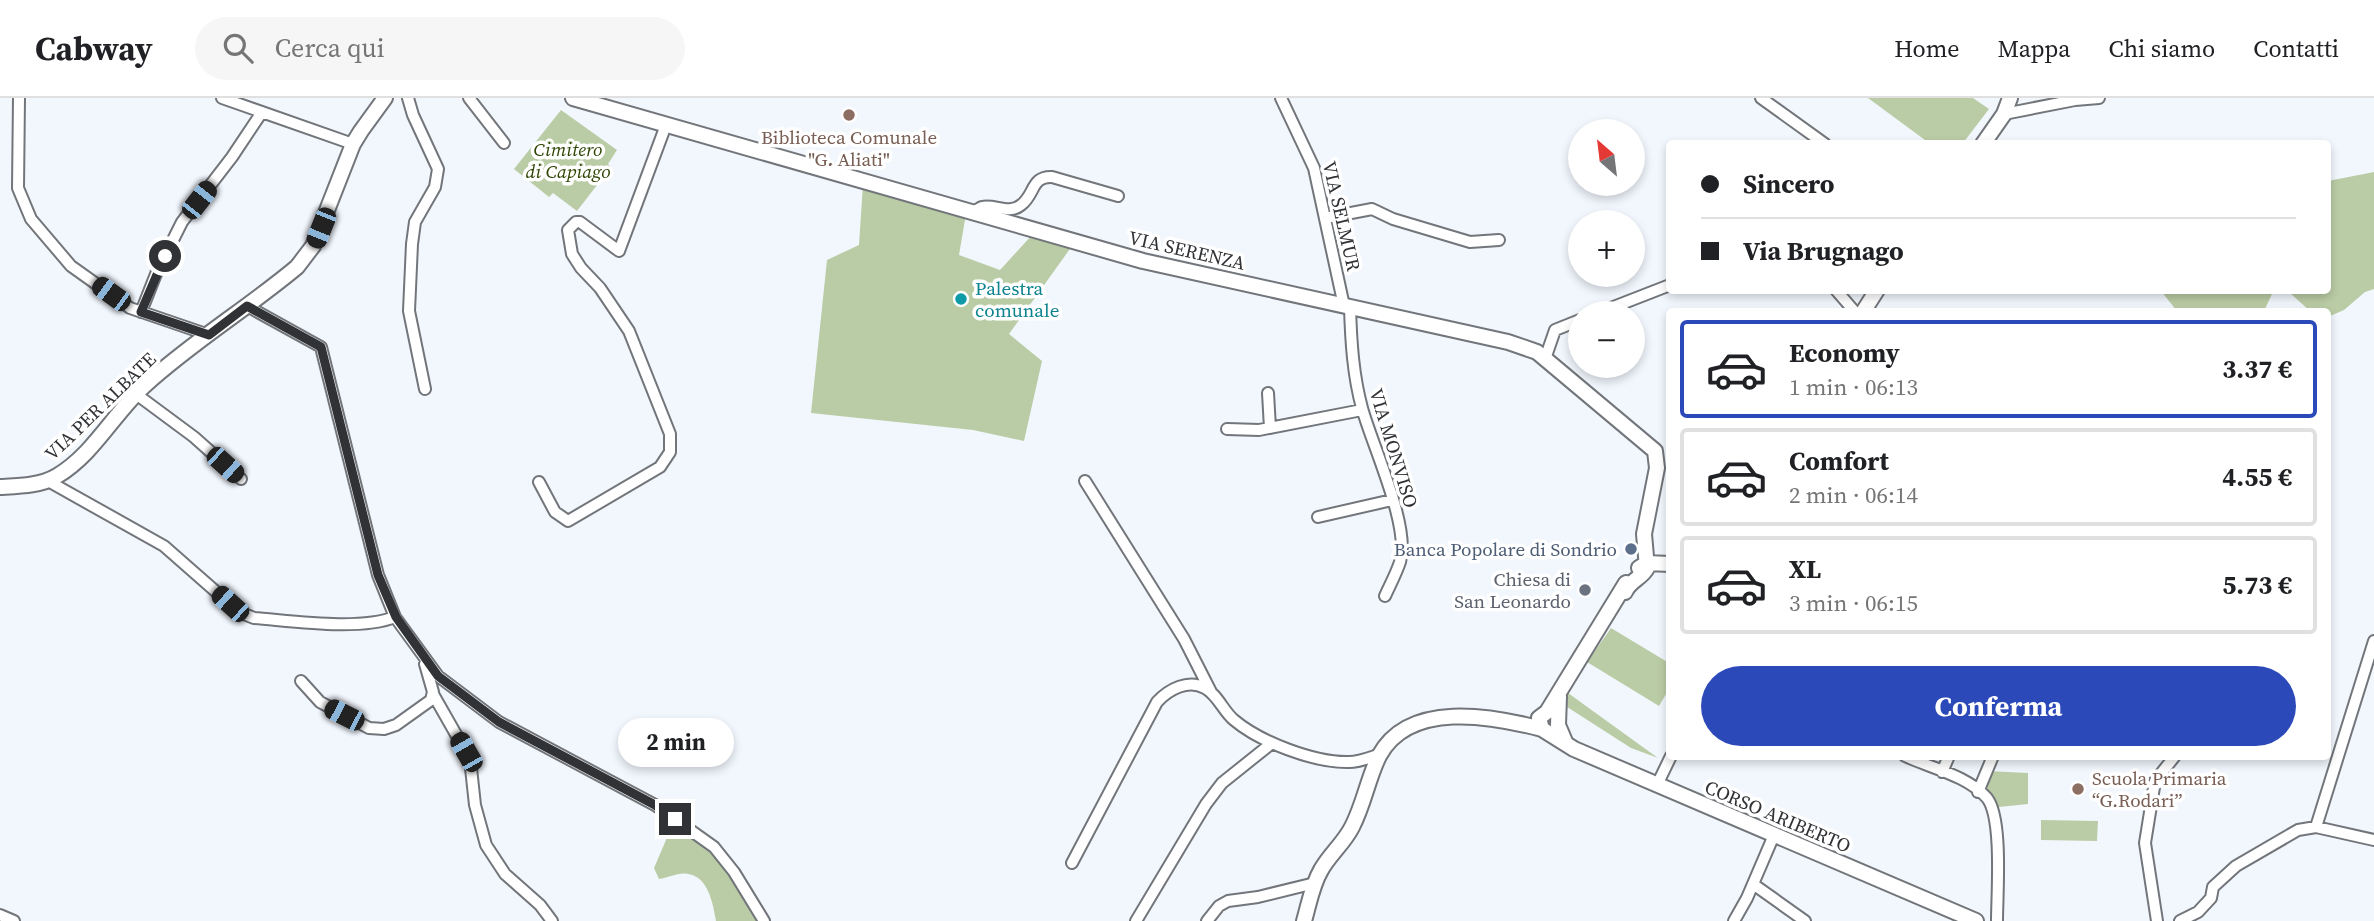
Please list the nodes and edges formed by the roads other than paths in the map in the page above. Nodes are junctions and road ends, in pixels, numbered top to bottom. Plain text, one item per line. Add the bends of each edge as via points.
1 (19, 98) edge
2 (222, 98) edge
3 (385, 98) edge
4 (408, 98) edge
5 (469, 98) edge
6 (1281, 98) edge
7 (2010, 98) edge
8 (2099, 98) edge
9 (1760, 99) edge
10 (587, 100) edge
11 (262, 113) junction
12 (2004, 114) junction
13 (666, 125) junction
14 (1819, 140) edge
15 (1986, 140) edge
16 (504, 143) dead end
17 (353, 144) junction
18 (1118, 196) dead end
19 (972, 212) junction
20 (1325, 218) junction
21 (1499, 240) dead end
22 (1666, 287) edge
23 (1839, 294) edge
24 (1629, 301) edge
25 (247, 306) junction
26 (1347, 306) junction
27 (1852, 308) edge
28 (141, 312) junction
29 (1568, 325) edge
30 (209, 335) junction
31 (1545, 359) junction
32 (425, 389) dead end
33 (1268, 393) dead end
34 (136, 394) junction
35 (1362, 410) junction
36 (1270, 428) junction
37 (1227, 429) dead end
38 (241, 479) dead end
39 (48, 481) junction
40 (1085, 481) dead end
41 (539, 482) dead end
42 (0, 487) edge
43 (1392, 500) junction
44 (1318, 517) dead end
45 (1647, 563) junction
46 (1666, 564) edge
47 (1666, 571) edge
48 (1625, 592) junction
49 (1385, 596) dead end
50 (1614, 604) junction
51 (396, 617) junction
52 (2374, 641) edge
53 (425, 657) junction
54 (2363, 674) junction
55 (301, 681) dead end
56 (2374, 682) edge
57 (433, 694) junction
58 (1212, 694) junction
59 (1549, 722) junction
60 (1272, 743) junction
61 (1381, 754) junction
62 (1669, 760) edge
63 (1914, 760) edge
64 (1947, 760) edge
65 (1991, 760) edge
66 (2172, 760) edge
67 (1941, 772) junction
68 (1657, 785) junction
69 (1978, 792) junction
70 (2316, 827) junction
71 (1774, 835) junction
72 (2374, 841) edge
73 (1072, 863) dead end
74 (1315, 883) junction
75 (1753, 884) junction
76 (0, 915) edge
77 (14, 921) edge
78 (552, 921) edge
79 (764, 921) edge
80 (1136, 921) edge
81 (1207, 921) edge
82 (1304, 921) edge
83 (1734, 921) edge
84 (1805, 921) edge
85 (1976, 921) edge
86 (1997, 921) edge
87 (2157, 921) edge
88 (2180, 921) edge

1 - 28 street via 18,188 31,219 71,266
2 - 11 street
3 - 17 street, VIA PER ALBATE
4 - 32 street via 438,169 435,187 415,222 412,244 410,311
5 - 16 street
6 - 20 street, VIA SELMUR via 1311,158
7 - 12 street
8 - 12 street
9 - 14 street
10 - 13 street, VIA SERENZA
11 - 17 street
11 - 28 street via 182,222
12 - 15 street
13 - 19 street, VIA SERENZA
13 - 41 street via 619,251 580,222 568,230 572,254 629,331 670,434 670,452 660,467 568,522 555,512
17 - 25 street, VIA PER ALBATE via 313,246 297,267
18 - 19 street via 1043,177 1020,206 1009,210 984,206
19 - 26 street, VIA SERENZA via 1143,261
20 - 21 street via 1372,209 1470,242
20 - 26 street, VIA SELMUR
22 - 24 street
23 - 27 street
25 - 30 street, VIA PER ALBATE
25 - 51 street via 321,347 378,575
26 - 31 street, VIA SERENZA via 1508,342
26 - 35 street, VIA MONVISO
28 - 30 street
29 - 31 street via 1555,330
30 - 34 street, VIA PER ALBATE
31 - 45 street, VIA SERENZA via 1655,451 1657,468 1644,544
33 - 36 street
34 - 38 street
34 - 39 street, VIA PER ALBATE via 101,437
35 - 36 street
35 - 43 street, VIA MONVISO
36 - 37 street
39 - 42 street, VIA PER ALBATE
39 - 51 street via 164,546 230,604 254,618 360,624
40 - 58 street via 1184,639
43 - 44 street
43 - 49 street, VIA MONVISO via 1400,528 1401,560
45 - 46 street
45 - 48 street via 1645,573
45 - 50 street via 1631,575
47 - 48 street via 1648,575
48 - 50 street
50 - 59 street via 1559,693
51 - 53 street
52 - 54 street
53 - 57 street
53 - 79 street via 438,676 499,722 655,805 713,847
54 - 56 street
54 - 70 street
55 - 57 street via 320,702 369,728 396,724
57 - 78 street via 470,760 486,845 505,874
58 - 60 street via 1245,730
58 - 73 street via 1189,684 1157,702
59 - 61 street via 1427,719 1399,734
59 - 68 street, CORSO ARIBERTO via 1567,745
60 - 61 street via 1330,761 1350,762
60 - 80 street via 1230,776 1206,804
61 - 74 street via 1352,827
62 - 68 street
63 - 67 street
64 - 67 street
65 - 69 street
66 - 87 street via 2155,781 2145,843
67 - 69 street
68 - 71 street, CORSO ARIBERTO
69 - 86 street via 1996,814
70 - 72 street
70 - 88 street via 2287,835 2236,866 2213,887 2211,898 2198,912
71 - 75 street
71 - 85 street, CORSO ARIBERTO
74 - 81 street via 1228,901
74 - 82 street
75 - 83 street
75 - 84 street
76 - 77 street

